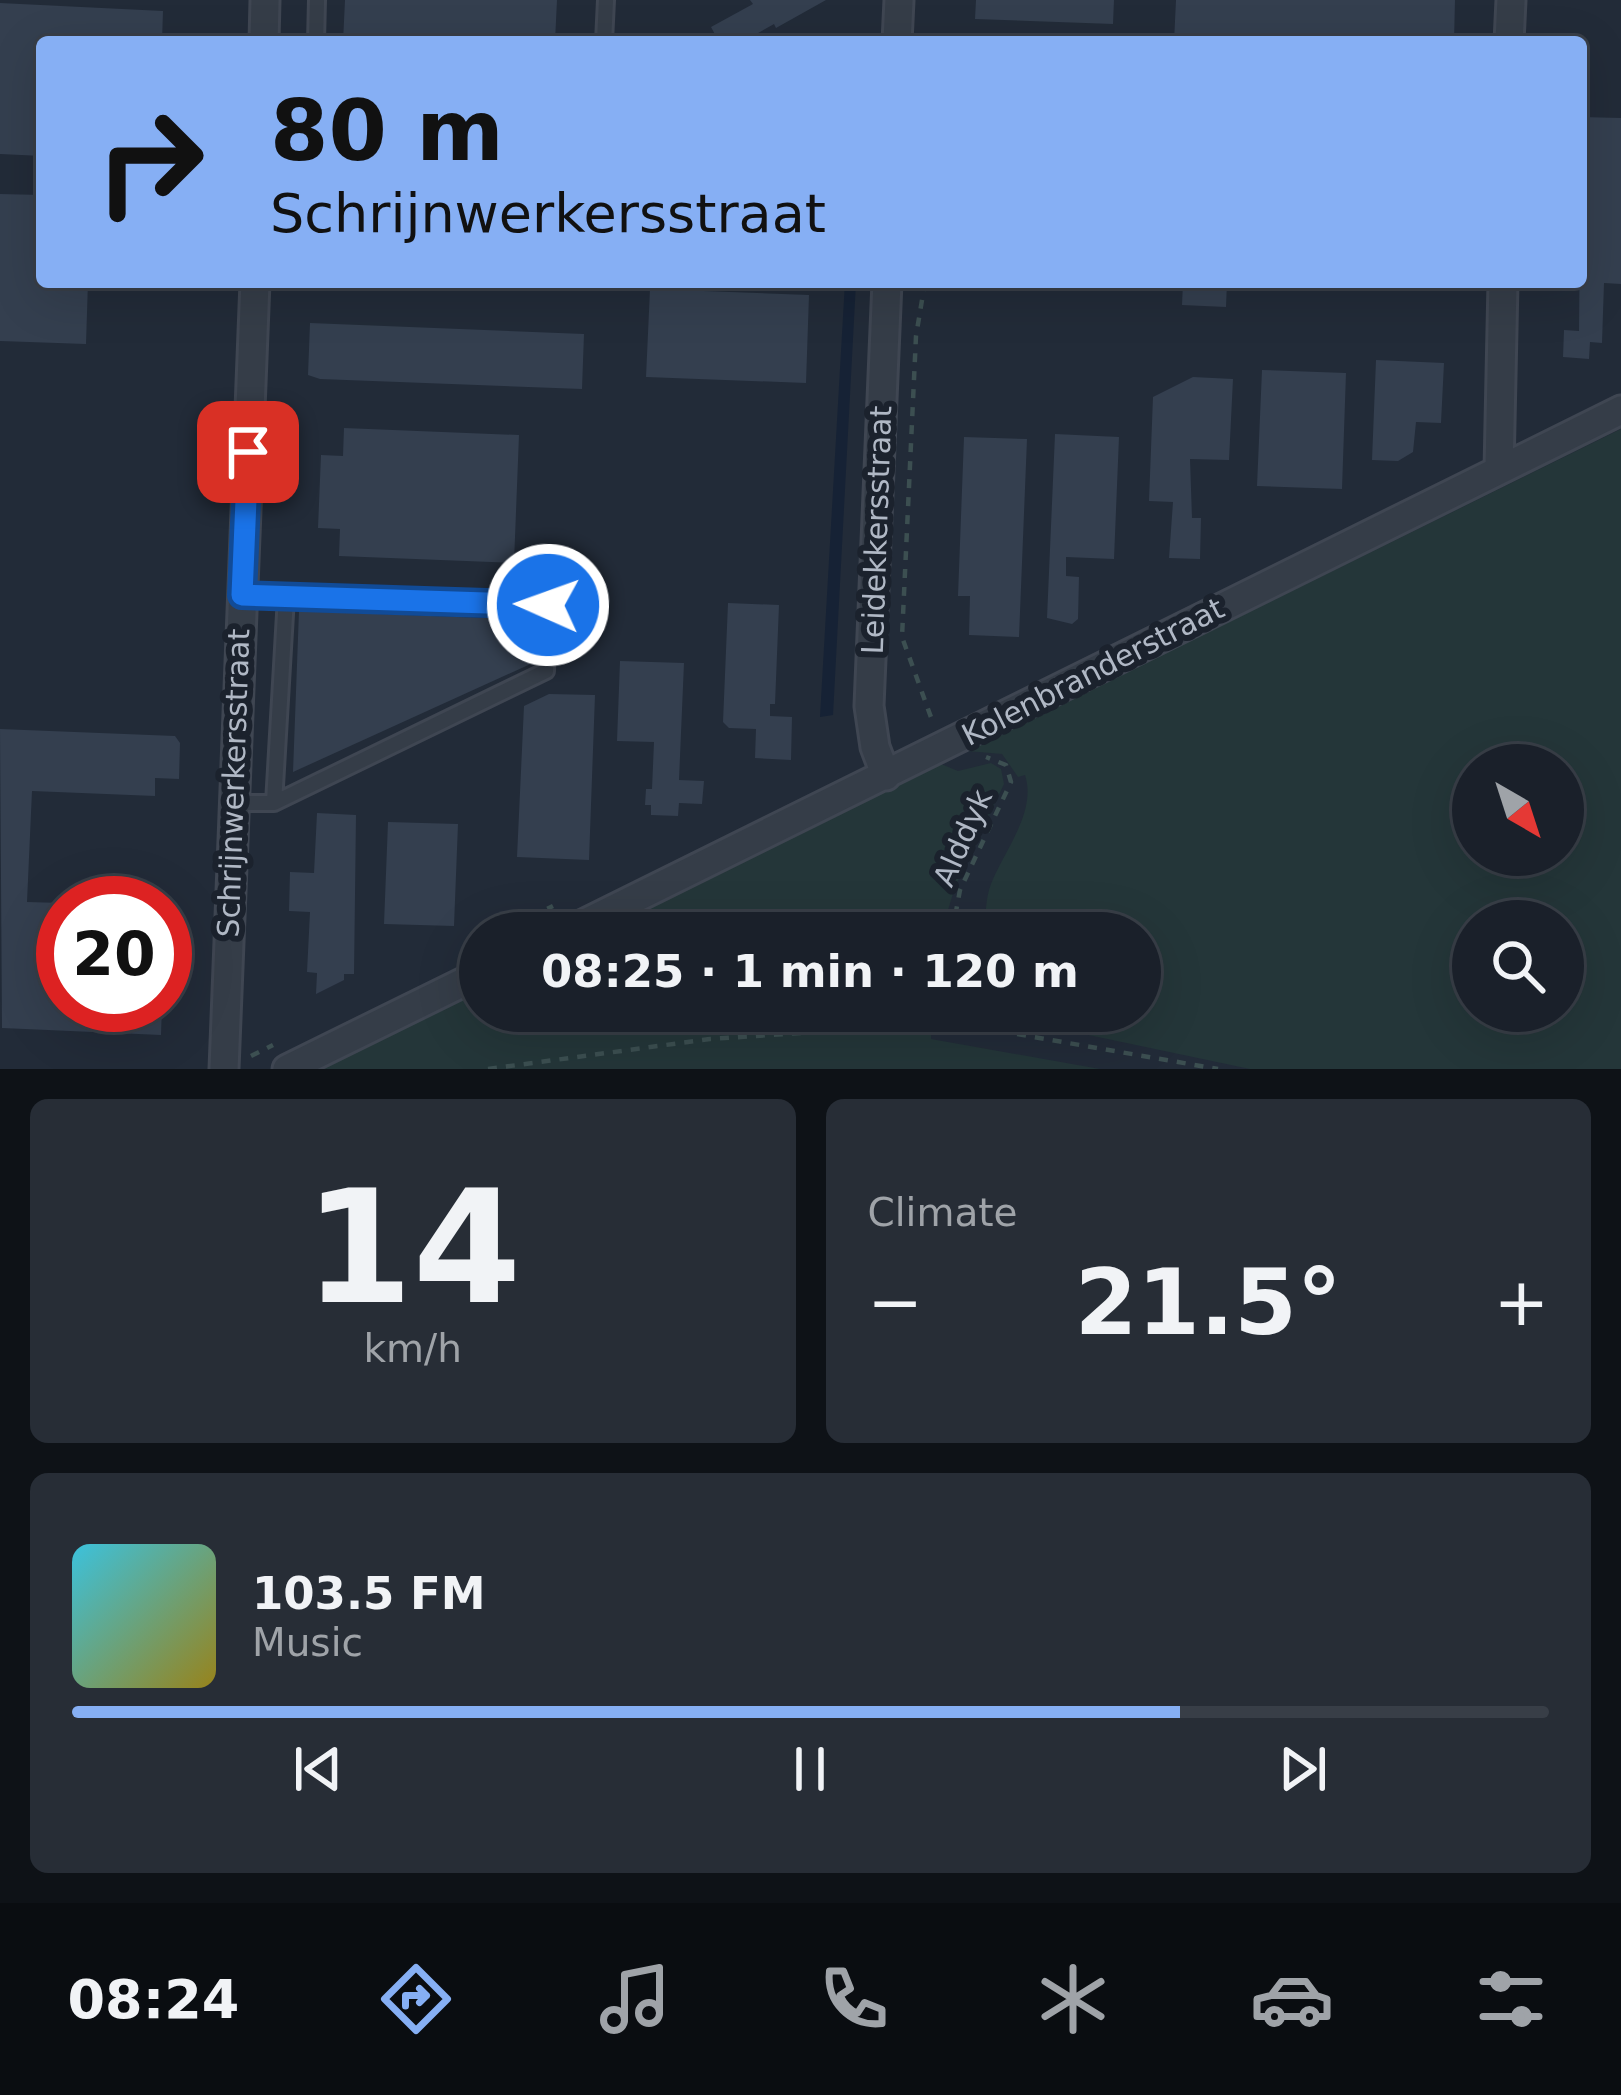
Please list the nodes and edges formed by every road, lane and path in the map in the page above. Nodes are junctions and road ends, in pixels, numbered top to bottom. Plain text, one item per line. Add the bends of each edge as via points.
1 (265, 0) edge
2 (317, 0) edge
3 (606, 0) edge
4 (899, 0) edge
5 (1511, 0) edge
6 (264, 36) edge
7 (316, 36) edge
8 (604, 36) edge
9 (897, 36) edge
10 (1509, 36) edge
11 (254, 288) edge
12 (887, 288) edge
13 (924, 288) edge
14 (1503, 288) edge
15 (1621, 410) edge
16 (1498, 470) junction
17 (242, 595) junction
18 (286, 596) junction
19 (945, 747) junction
20 (886, 776) junction
21 (233, 803) junction
22 (274, 803) junction
23 (608, 912) edge
24 (956, 912) edge
25 (459, 984) edge
26 (815, 1032) edge
27 (1011, 1032) edge
28 (224, 1069) edge
29 (286, 1069) edge
30 (488, 1069) edge
31 (1218, 1069) edge

1 - 6 street
2 - 7 lane
3 - 8 lane
4 - 9 street
5 - 10 street
11 - 17 street, Schrijnwerkersstraat
12 - 20 street, Leidekkersstraat via 869,706
13 - 19 path via 902,637
14 - 16 street
15 - 16 street, Kolenbranderstraat
16 - 19 street, Kolenbranderstraat
17 - 18 lane
17 - 21 street, Schrijnwerkersstraat
18 - 22 lane
18 - 22 lane via 548,605 546,670
19 - 20 street, Kolenbranderstraat
19 - 24 path, Alddyk via 955,765 998,759 1011,782
20 - 23 street, Kolenbranderstraat
21 - 22 lane
21 - 28 street, Schrijnwerkersstraat
25 - 29 street
26 - 30 path
27 - 31 path

